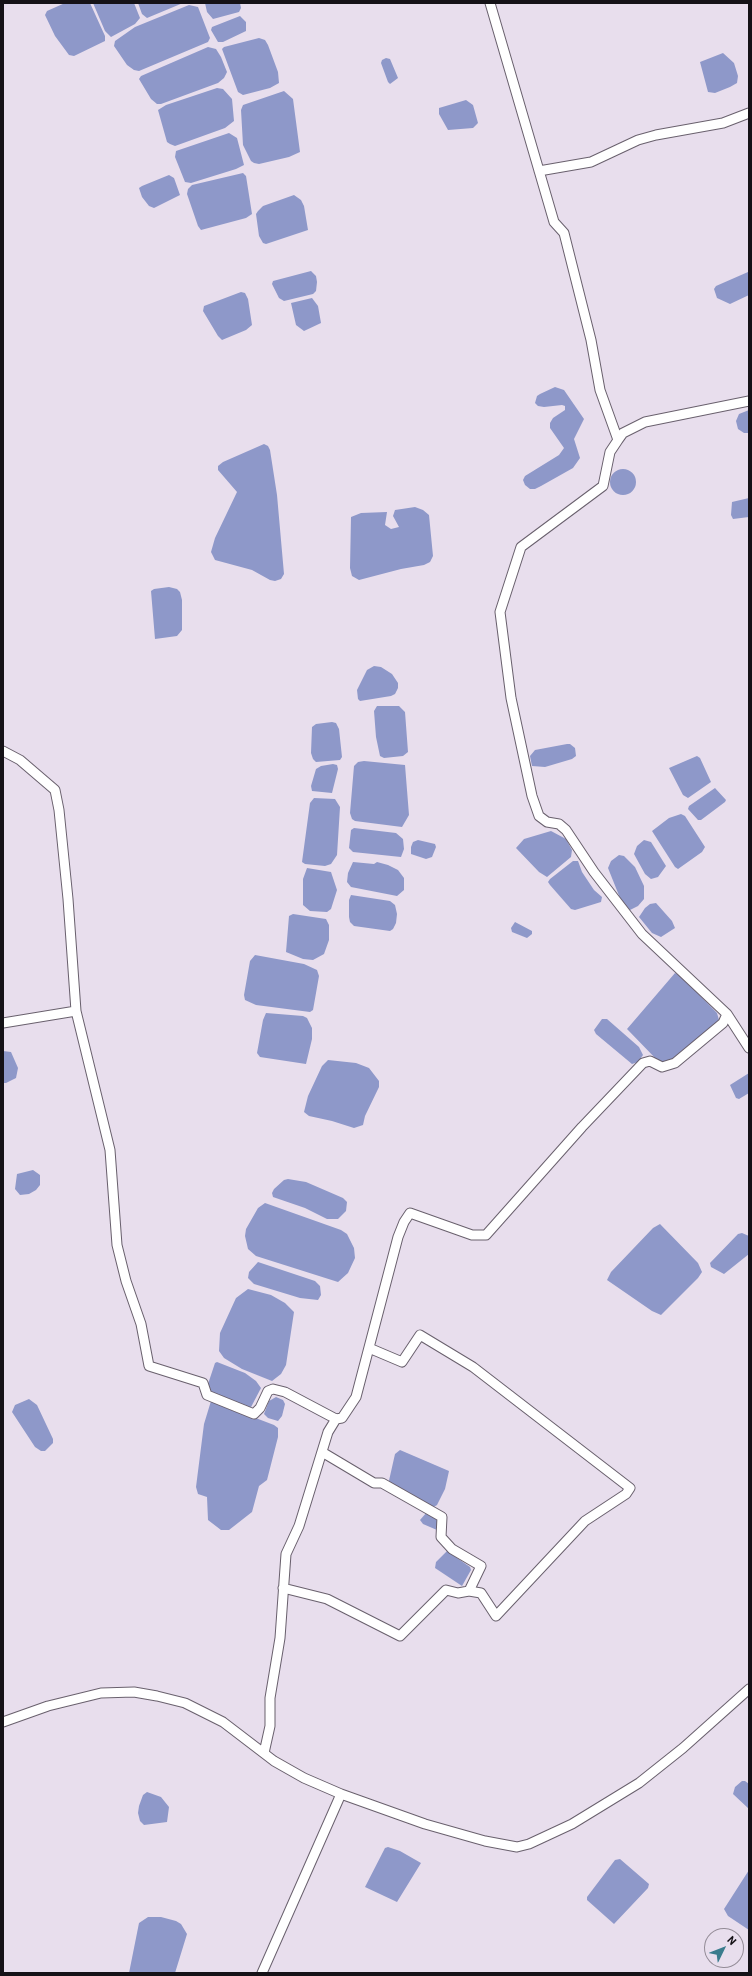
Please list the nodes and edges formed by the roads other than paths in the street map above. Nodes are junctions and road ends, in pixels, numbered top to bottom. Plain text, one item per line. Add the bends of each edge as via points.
1 (490, 3) edge
2 (749, 112) edge
3 (539, 171) junction
4 (749, 402) edge
5 (618, 440) junction
6 (3, 751) edge
7 (76, 1011) junction
8 (727, 1014) junction
9 (3, 1022) edge
10 (749, 1048) edge
11 (369, 1348) junction
12 (336, 1419) junction
13 (322, 1452) junction
14 (283, 1588) junction
15 (469, 1591) junction
16 (749, 1689) edge
17 (3, 1722) edge
18 (264, 1753) junction
19 (342, 1794) junction
20 (262, 1973) edge

1 - 3 street
2 - 3 street via 723,123 638,140 590,162
3 - 5 street via 554,222 564,232 591,340 600,390
4 - 5 street via 645,422 623,433
5 - 8 street via 610,452 603,486 521,547 500,612 511,698 532,796 539,816 547,822 559,824 566,830 594,872 642,934
6 - 7 street via 20,760 55,790 68,898
7 - 9 street
7 - 12 street via 110,1150 117,1245 141,1324 149,1366 203,1383 207,1395 254,1414 260,1408 268,1391 274,1389 285,1392
8 - 10 street
8 - 11 street via 723,1022 674,1063 662,1068 650,1061 643,1063 486,1235 472,1235 410,1213 398,1237
11 - 12 street via 356,1397 342,1418
11 - 15 street via 402,1362 420,1335 473,1367 630,1488 626,1494 585,1521 496,1616 481,1593
12 - 13 street via 328,1432
13 - 14 street via 299,1526 286,1554
13 - 15 street via 374,1483 382,1483 442,1517 441,1537 452,1549 480,1566
14 - 15 street via 327,1599 400,1636 446,1590 458,1593
14 - 18 street via 280,1638 270,1698 270,1726
16 - 19 street via 639,1783 572,1824 529,1844 516,1847 485,1841 425,1824
17 - 18 street via 48,1706 101,1693 134,1692 200,1709 223,1722
18 - 19 street via 304,1778
19 - 20 street

